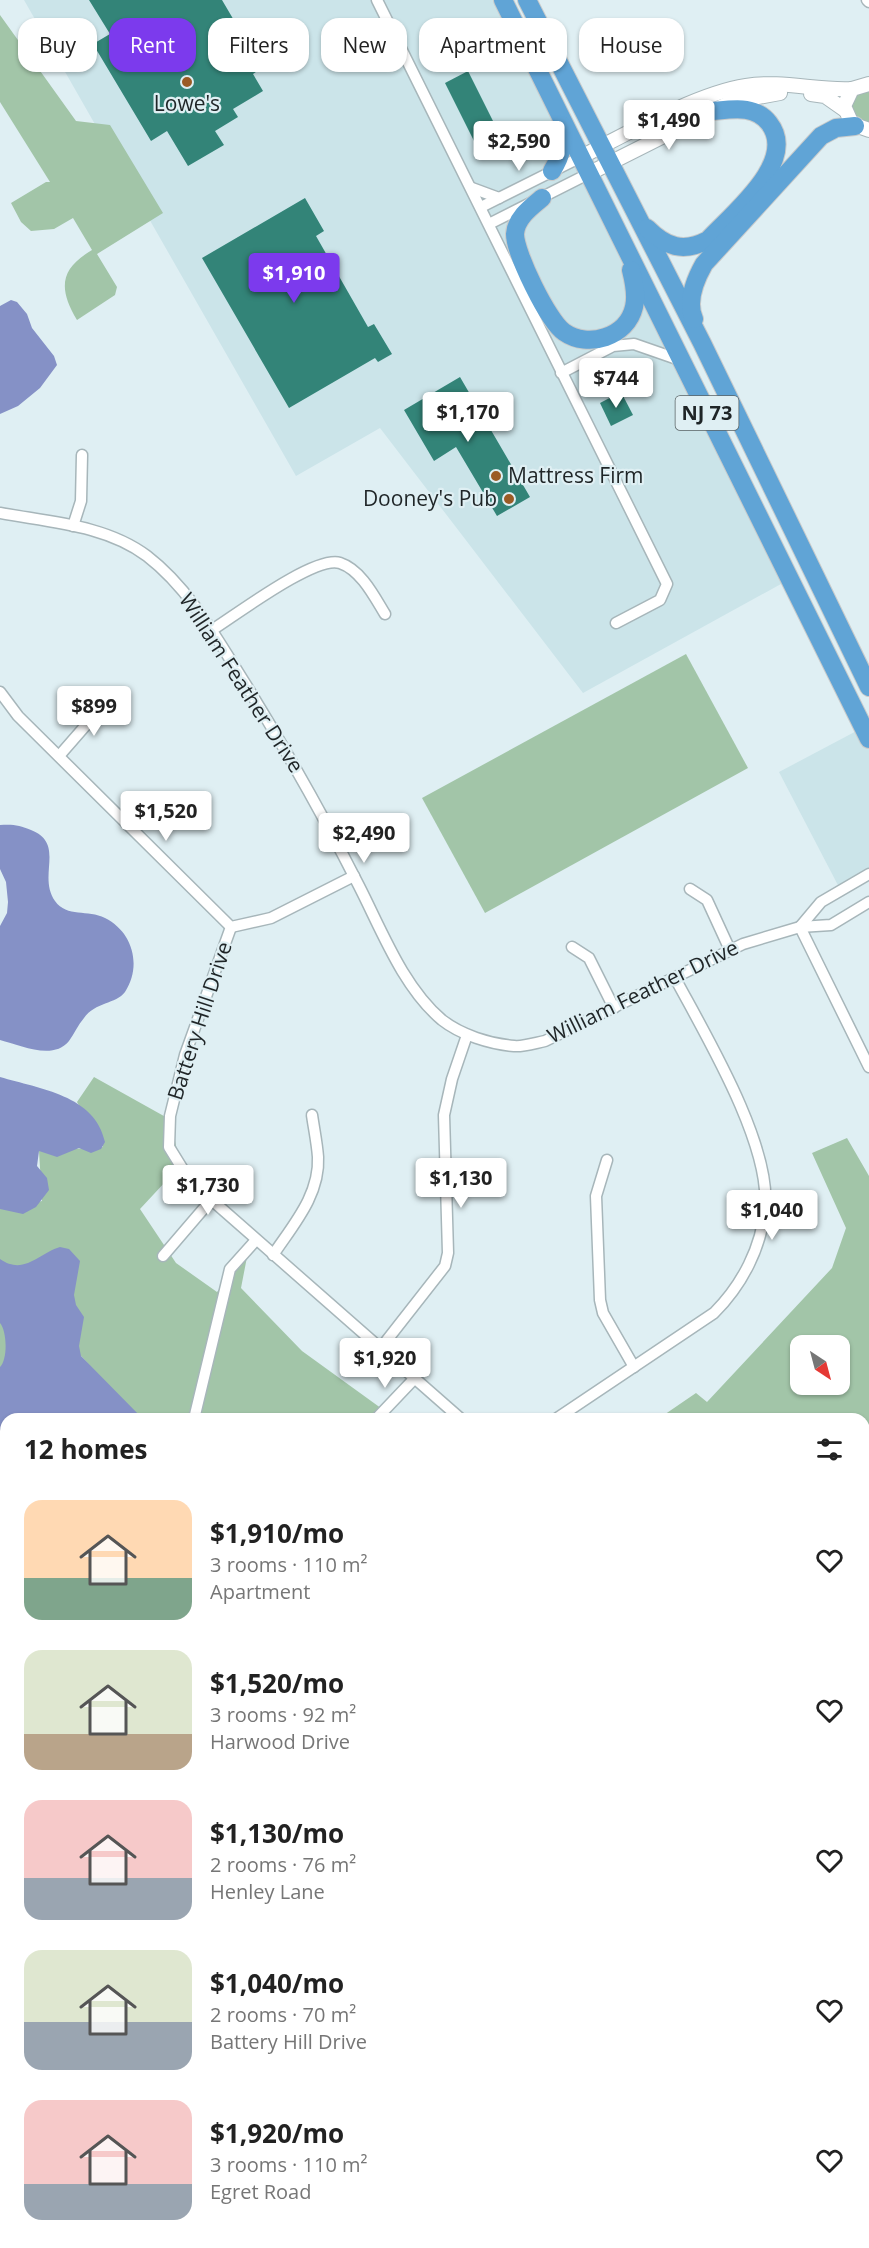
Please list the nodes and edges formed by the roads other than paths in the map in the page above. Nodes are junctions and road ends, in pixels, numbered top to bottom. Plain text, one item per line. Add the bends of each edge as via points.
1 (503, 0) edge
2 (526, 0) edge
3 (381, 1) edge
4 (869, 84) edge
5 (852, 89) junction
6 (844, 110) junction
7 (713, 111) junction
8 (559, 115) junction
9 (862, 128) edge
10 (602, 146) junction
11 (581, 157) junction
12 (610, 163) junction
13 (552, 171) junction
14 (590, 174) junction
15 (472, 188) junction
16 (627, 197) junction
17 (499, 198) junction
18 (542, 198) junction
19 (481, 207) junction
20 (489, 224) junction
21 (625, 245) junction
22 (702, 343) junction
23 (682, 361) junction
24 (561, 373) junction
25 (82, 455) dead end
26 (0, 513) edge
27 (73, 526) junction
28 (385, 614) dead end
29 (616, 624) dead end
30 (212, 630) junction
31 (869, 687) edge
32 (0, 692) edge
33 (96, 707) dead end
34 (869, 739) edge
35 (59, 756) junction
36 (869, 874) edge
37 (354, 876) junction
38 (690, 889) dead end
39 (869, 902) edge
40 (231, 927) junction
41 (800, 927) junction
42 (572, 947) dead end
43 (730, 950) junction
44 (675, 978) junction
45 (614, 1008) junction
46 (467, 1035) junction
47 (869, 1067) edge
48 (312, 1115) dead end
49 (607, 1160) dead end
50 (211, 1200) junction
51 (256, 1240) junction
52 (273, 1255) junction
53 (163, 1256) dead end
54 (380, 1349) junction
55 (634, 1367) junction
56 (414, 1379) junction
57 (195, 1413) edge
58 (382, 1413) edge
59 (454, 1413) edge
60 (565, 1413) edge

1 - 8 highway, NJ 73
2 - 10 highway, NJ 73
3 - 15 street
4 - 5 street
5 - 6 street
5 - 10 street via 782,84 746,86 695,102
6 - 7 street via 825,96 800,92 749,97
6 - 9 street
7 - 12 street
7 - 16 highway via 743,109 760,115 772,128 778,154 771,170 708,240 688,248 664,243 647,227
8 - 11 highway, NJ 73
8 - 13 highway via 563,143 560,159
9 - 22 highway via 836,128 821,136 704,264 696,279 691,312
10 - 11 street
10 - 12 highway, NJ 73
11 - 13 street
11 - 14 highway, NJ 73
12 - 14 street
12 - 16 highway, NJ 73
13 - 17 street
14 - 18 street
14 - 21 highway, NJ 73
15 - 17 street
15 - 19 street
16 - 22 highway, NJ 73
17 - 19 street
18 - 20 street
18 - 21 highway via 525,213 517,227 518,250 551,318 564,332 588,340 601,339 623,327 634,307 635,294
19 - 20 street
20 - 24 street
21 - 23 highway, NJ 73
22 - 31 highway, NJ 73
23 - 24 street via 634,344 613,346
23 - 34 highway, NJ 73
24 - 29 street via 667,584 660,600
25 - 27 street via 81,501
26 - 27 street, William Feather Drive
27 - 30 street, William Feather Drive via 98,531 146,555 184,593
28 - 30 street via 360,578 335,562 303,572
30 - 37 street, William Feather Drive via 302,776
32 - 35 street via 18,716
33 - 35 street via 93,717
35 - 40 street
36 - 41 street via 821,902
37 - 40 street via 272,918
37 - 46 street, William Feather Drive via 414,987 444,1021
38 - 43 street via 707,900
39 - 41 street, William Feather Drive via 831,925
40 - 50 street, Battery Hill Drive via 185,1055 170,1116 169,1147 174,1158 190,1181
41 - 43 street, William Feather Drive
41 - 47 street
42 - 45 street via 589,958
43 - 44 street, William Feather Drive
44 - 45 street, William Feather Drive
44 - 55 street via 726,1074 756,1147 765,1207 747,1270 729,1298 714,1313
45 - 46 street, William Feather Drive via 545,1041 516,1047
46 - 54 street via 444,1115 448,1253 445,1266
48 - 52 street via 318,1157 314,1186
49 - 55 street via 596,1196 600,1300 603,1313
50 - 51 street, Battery Hill Drive
50 - 53 street
51 - 52 street, Battery Hill Drive
51 - 57 street via 230,1269
52 - 54 street, Battery Hill Drive
54 - 56 street, Battery Hill Drive
55 - 60 street
56 - 58 street
56 - 59 street, Battery Hill Drive

